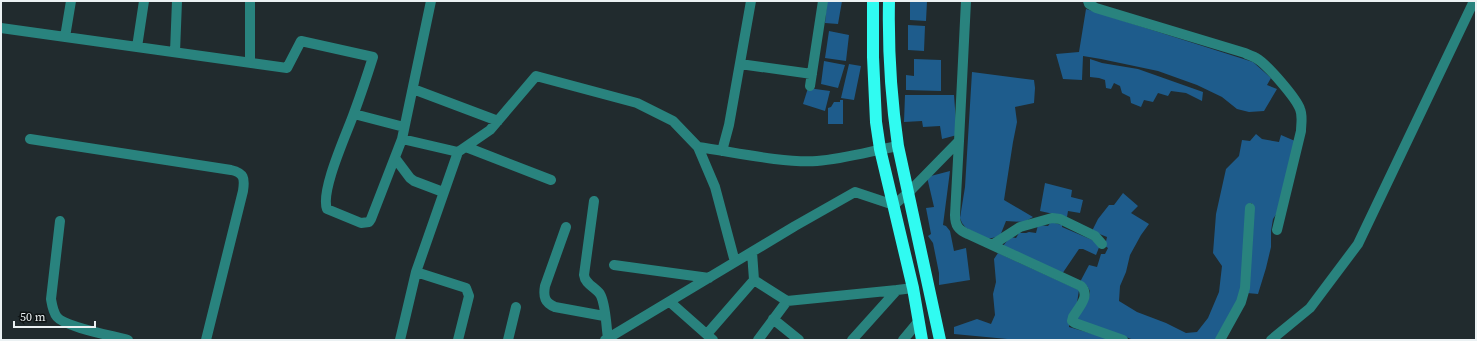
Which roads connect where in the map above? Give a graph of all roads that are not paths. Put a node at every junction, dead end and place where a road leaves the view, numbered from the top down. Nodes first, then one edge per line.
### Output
1 (71, 1) edge
2 (144, 1) edge
3 (176, 1) edge
4 (250, 1) edge
5 (431, 1) edge
6 (751, 1) edge
7 (823, 1) edge
8 (873, 1) edge
9 (889, 1) edge
10 (966, 1) edge
11 (1088, 1) edge
12 (1474, 1) edge
13 (1, 28) edge
14 (65, 37) junction
15 (136, 47) junction
16 (175, 52) junction
17 (250, 63) junction
18 (740, 64) junction
19 (812, 74) junction
20 (810, 86) dead end
21 (413, 89) junction
22 (354, 114) junction
23 (498, 121) junction
24 (404, 127) junction
25 (30, 139) dead end
26 (402, 139) junction
27 (959, 140) junction
28 (898, 146) junction
29 (698, 147) junction
30 (462, 149) junction
31 (880, 149) junction
32 (722, 151) junction
33 (395, 158) junction
34 (551, 180) dead end
35 (443, 192) junction
36 (909, 192) junction
37 (594, 201) dead end
38 (894, 205) junction
39 (1250, 208) dead end
40 (60, 221) dead end
41 (566, 227) dead end
42 (1277, 230) dead end
43 (1102, 244) dead end
44 (992, 245) junction
45 (752, 252) junction
46 (736, 262) junction
47 (614, 265) dead end
48 (416, 272) junction
49 (709, 278) junction
50 (754, 280) junction
51 (913, 288) junction
52 (897, 290) junction
53 (787, 301) junction
54 (670, 302) junction
55 (516, 306) dead end
56 (604, 316) junction
57 (773, 319) junction
58 (918, 322) junction
59 (710, 337) edge
60 (606, 339) edge
61 (128, 340) edge
62 (206, 340) edge
63 (400, 340) edge
64 (458, 340) edge
65 (508, 340) edge
66 (758, 340) edge
67 (799, 340) edge
68 (852, 340) edge
69 (903, 340) edge
70 (922, 340) edge
71 (940, 340) edge
72 (1123, 340) edge
73 (1220, 340) edge
74 (1271, 340) edge

1 - 14 street
2 - 15 street
3 - 16 street
4 - 17 street
5 - 21 street
6 - 18 street
7 - 19 street
8 - 31 highway
9 - 28 highway
10 - 27 street
11 - 42 street
12 - 74 street
13 - 14 street
14 - 15 street
15 - 16 street
16 - 17 street
17 - 22 street
18 - 19 street
18 - 32 street
19 - 20 street
21 - 23 street
21 - 24 street
22 - 24 street
22 - 33 street
23 - 29 street
23 - 30 street
24 - 26 street
25 - 62 street
26 - 30 street
26 - 33 street
27 - 36 street
27 - 44 street
28 - 31 street
28 - 36 highway
29 - 32 street
29 - 46 street
30 - 34 street
30 - 35 street
31 - 32 street
31 - 38 highway
33 - 35 street
35 - 48 street
36 - 38 street
36 - 71 highway
37 - 56 street
38 - 45 street
38 - 51 highway
39 - 73 street
40 - 61 street
41 - 56 street
43 - 44 street
44 - 72 street
45 - 46 street
45 - 50 street
46 - 49 street
47 - 49 street
48 - 63 street
48 - 64 street
49 - 54 street
50 - 53 street
50 - 59 street
51 - 52 street
51 - 58 highway
52 - 53 street
52 - 68 street
53 - 57 street
54 - 59 street
54 - 60 street
55 - 65 street
56 - 60 street
57 - 66 street
57 - 67 street
58 - 69 street
58 - 70 highway

